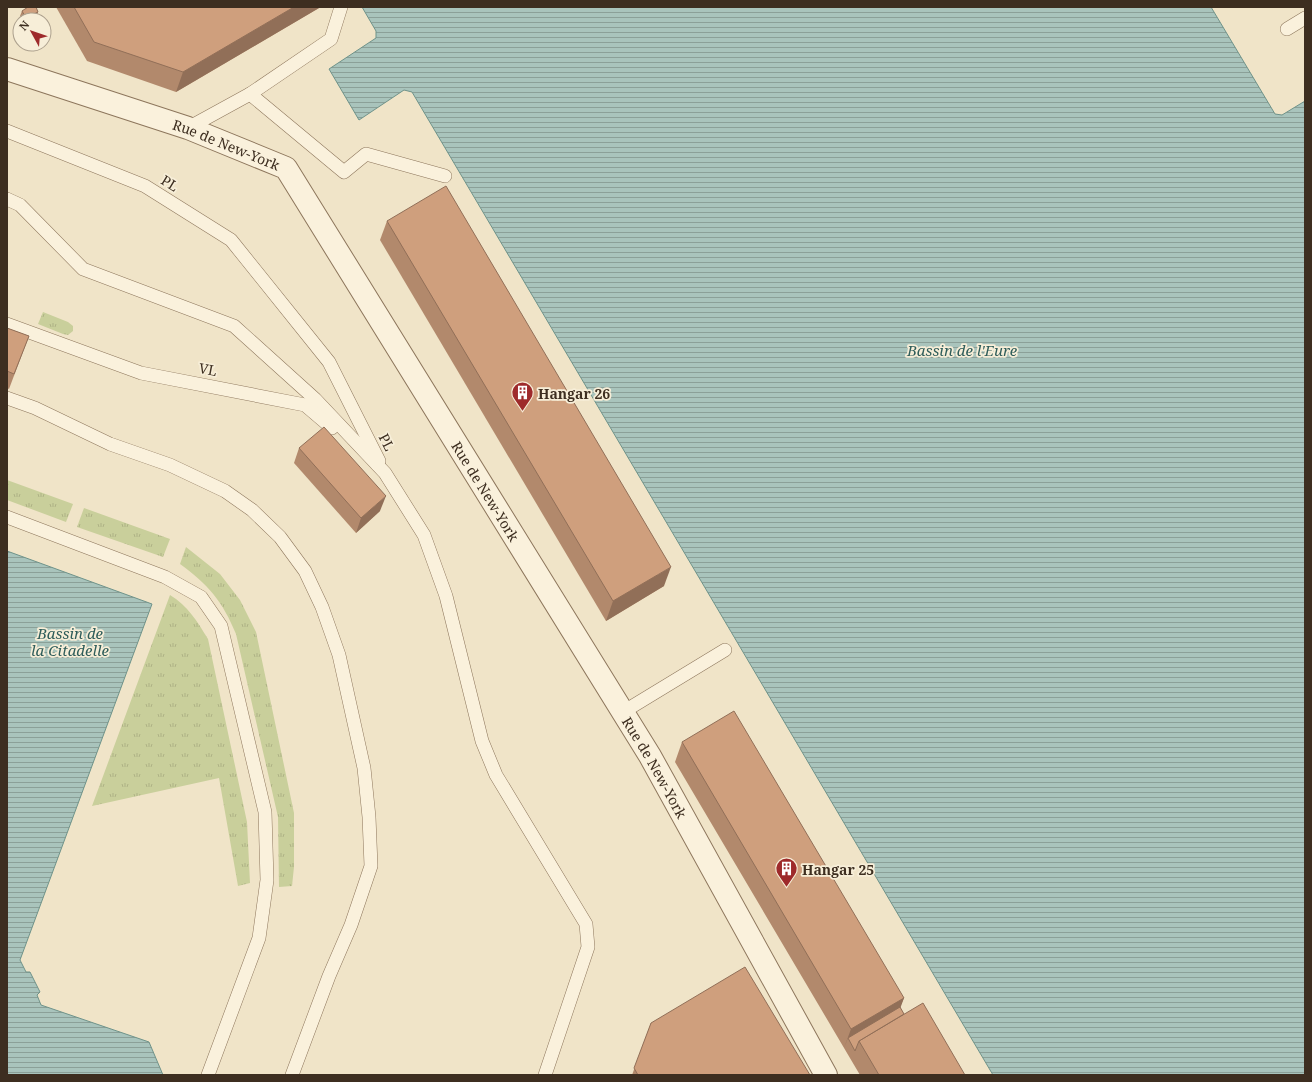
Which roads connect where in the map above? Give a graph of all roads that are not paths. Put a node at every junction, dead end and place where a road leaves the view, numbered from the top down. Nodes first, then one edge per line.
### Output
1 (341, 7) edge
2 (1305, 18) edge
3 (1287, 29) dead end
4 (7, 69) edge
5 (250, 94) junction
6 (188, 128) junction
7 (7, 131) edge
8 (444, 176) dead end
9 (7, 199) edge
10 (7, 324) edge
11 (7, 398) edge
12 (385, 473) junction
13 (7, 517) edge
14 (725, 650) dead end
15 (623, 712) junction
16 (208, 1075) edge
17 (292, 1075) edge
18 (545, 1075) edge
19 (826, 1075) edge

1 - 5 lane
2 - 3 lane
4 - 6 street, Rue de New-York
5 - 6 lane
5 - 8 lane
6 - 15 street, Rue de New-York
7 - 12 lane, PL
9 - 12 lane, PL
10 - 12 lane, VL
11 - 17 lane
12 - 18 lane
13 - 16 lane
14 - 15 lane
15 - 19 street, Rue de New-York

